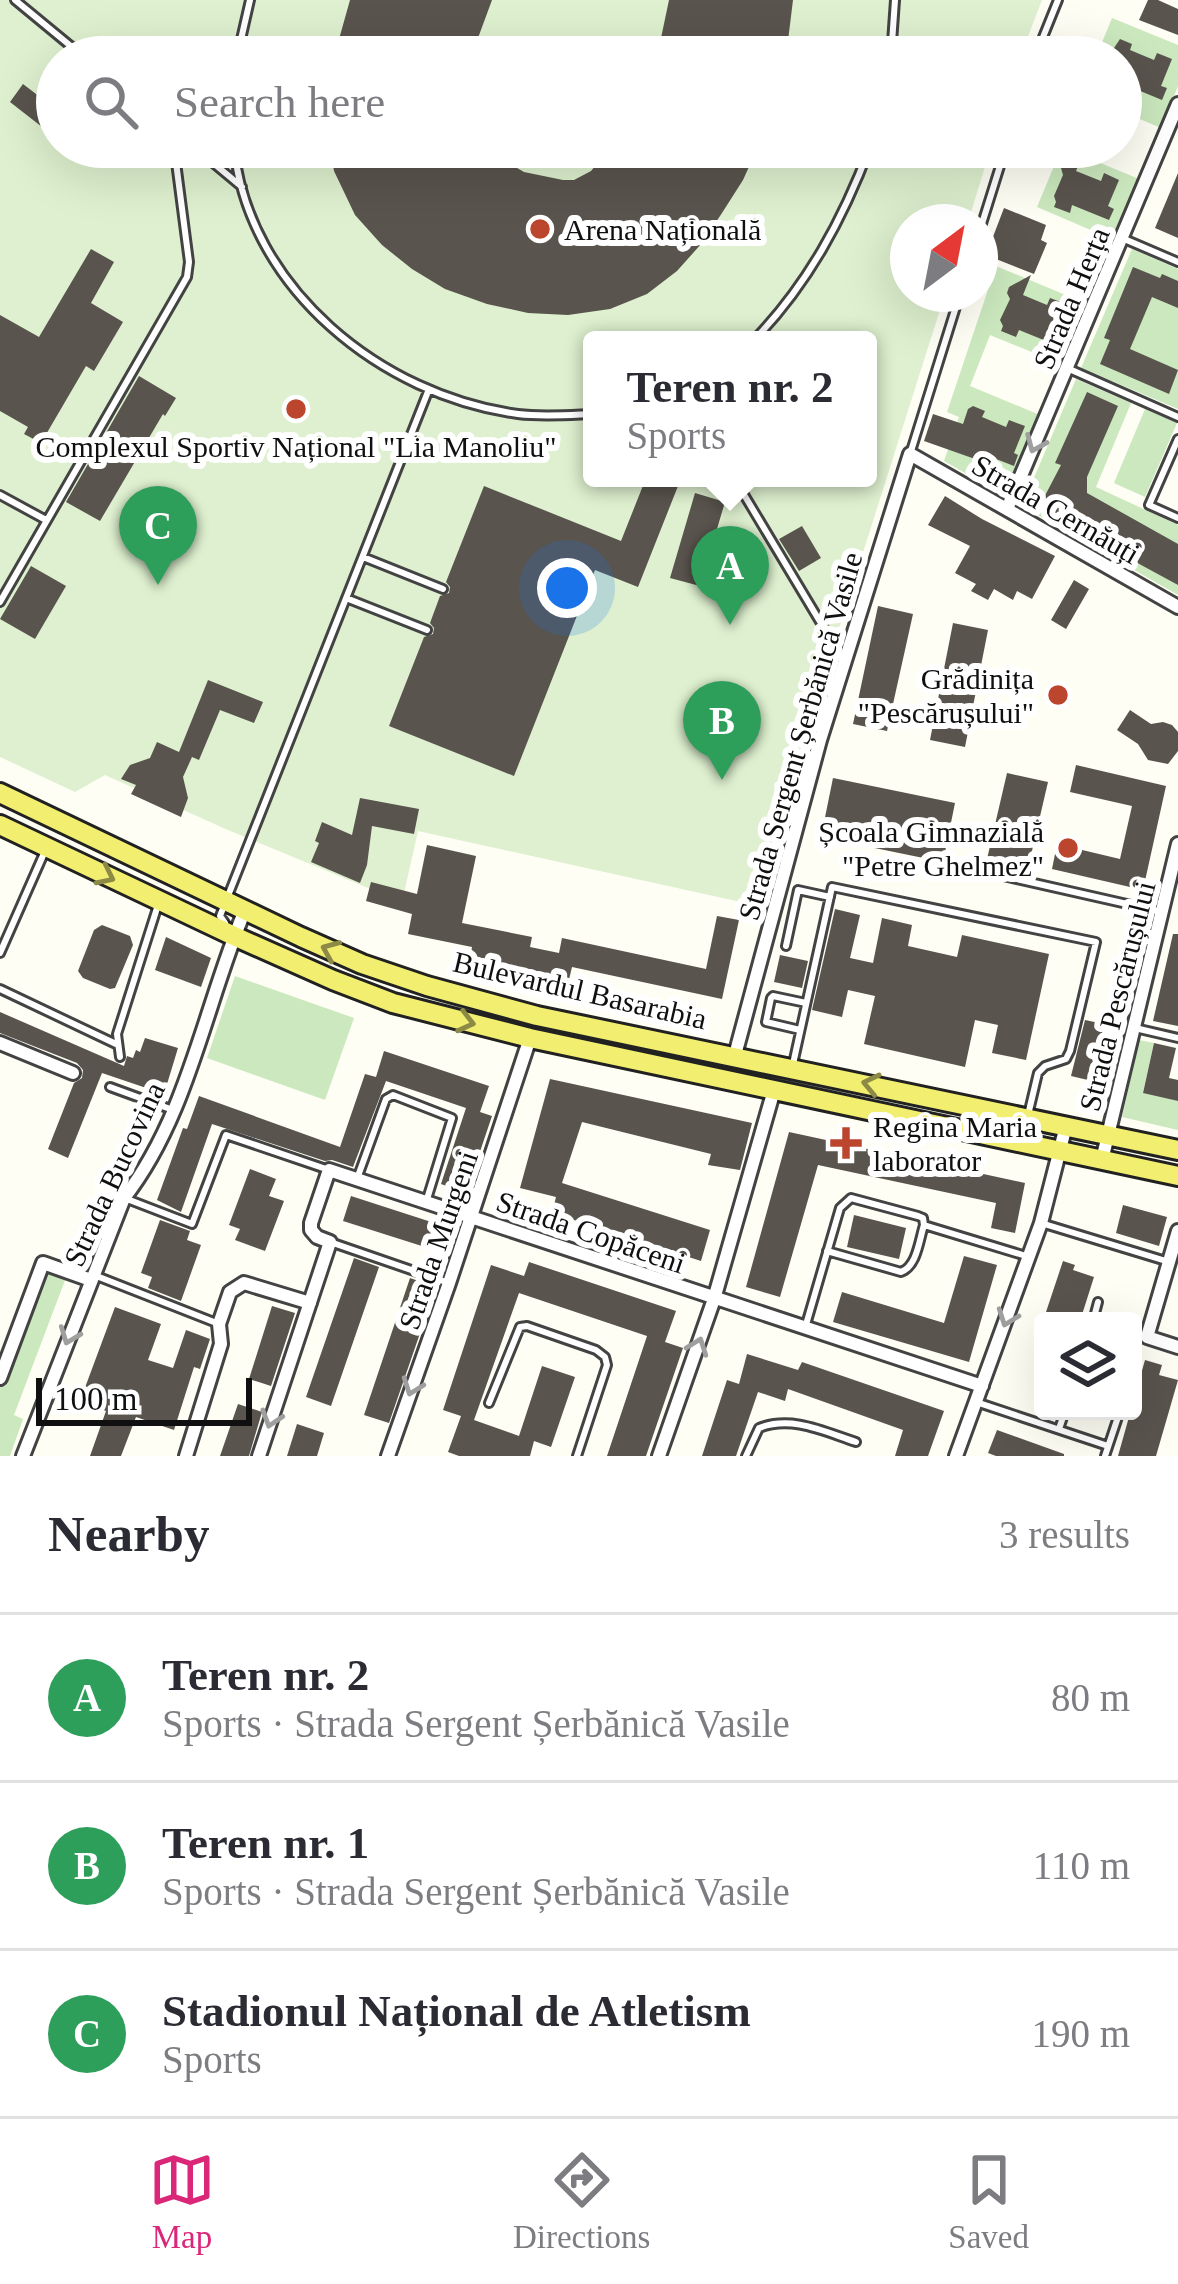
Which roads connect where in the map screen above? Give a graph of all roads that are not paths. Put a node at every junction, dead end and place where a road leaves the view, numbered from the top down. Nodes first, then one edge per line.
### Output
1 (15, 0) edge
2 (250, 0) edge
3 (896, 0) edge
4 (1058, 0) edge
5 (59, 36) edge
6 (242, 36) edge
7 (893, 36) edge
8 (1043, 36) edge
9 (1178, 104) edge
10 (177, 168) edge
11 (219, 168) edge
12 (238, 168) edge
13 (862, 168) edge
14 (999, 168) edge
15 (242, 187) junction
16 (988, 204) edge
17 (1122, 238) junction
18 (1178, 262) edge
19 (954, 312) edge
20 (763, 331) edge
21 (1067, 368) junction
22 (429, 389) junction
23 (583, 414) edge
24 (1178, 417) edge
25 (1178, 439) edge
26 (910, 454) junction
27 (739, 487) edge
28 (0, 495) edge
29 (1007, 509) junction
30 (1178, 518) edge
31 (46, 520) junction
32 (363, 556) junction
33 (443, 589) dead end
34 (346, 598) junction
35 (0, 602) edge
36 (1178, 607) edge
37 (427, 630) dead end
38 (844, 662) junction
39 (0, 793) edge
40 (0, 825) edge
41 (1178, 844) edge
42 (46, 848) junction
43 (977, 870) dead end
44 (830, 897) junction
45 (160, 902) junction
46 (236, 905) junction
47 (1162, 912) junction
48 (1178, 916) edge
49 (234, 936) junction
50 (786, 946) dead end
51 (0, 953) edge
52 (0, 989) edge
53 (806, 1004) junction
54 (1134, 1028) junction
55 (800, 1030) junction
56 (530, 1038) junction
57 (1178, 1038) edge
58 (0, 1042) edge
59 (117, 1044) junction
60 (735, 1055) junction
61 (121, 1057) dead end
62 (792, 1067) junction
63 (74, 1073) dead end
64 (110, 1087) dead end
65 (774, 1090) junction
66 (171, 1113) junction
67 (1028, 1118) junction
68 (1066, 1126) junction
69 (1108, 1135) junction
70 (1178, 1150) edge
71 (1061, 1151) junction
72 (1102, 1160) junction
73 (329, 1170) junction
74 (1178, 1176) edge
75 (356, 1179) junction
76 (124, 1198) junction
77 (426, 1202) junction
78 (471, 1217) junction
79 (1041, 1223) junction
80 (924, 1225) junction
81 (1178, 1231) edge
82 (330, 1242) junction
83 (827, 1251) junction
84 (1030, 1258) junction
85 (1169, 1262) junction
86 (92, 1277) junction
87 (449, 1282) junction
88 (714, 1299) junction
89 (310, 1303) junction
90 (1098, 1303) dead end
91 (1096, 1312) edge
92 (219, 1324) junction
93 (806, 1328) junction
94 (1178, 1347) edge
95 (0, 1378) edge
96 (982, 1386) junction
97 (976, 1402) junction
98 (489, 1403) dead end
99 (1062, 1420) edge
100 (1117, 1420) edge
101 (1059, 1430) junction
102 (856, 1442) dead end
103 (1108, 1446) junction
104 (23, 1456) edge
105 (186, 1456) edge
106 (259, 1456) edge
107 (388, 1456) edge
108 (577, 1456) edge
109 (658, 1456) edge
110 (746, 1456) edge
111 (956, 1456) edge
112 (1105, 1456) edge

1 - 5 lane
2 - 6 lane
3 - 7 lane
4 - 8 lane
9 - 17 street, Strada Herța
10 - 31 lane
11 - 15 lane
12 - 15 lane
13 - 20 lane
14 - 16 lane
15 - 22 lane
17 - 18 lane
17 - 21 street, Strada Herța
19 - 26 lane, Strada Sergent Șerbănică Vasile
21 - 24 lane
21 -> 29 street, Strada Herța
22 - 23 lane
22 - 32 lane
25 - 30 lane
26 - 29 street, Strada Cernăuți
26 - 38 street, Strada Sergent Șerbănică Vasile
27 - 38 lane
28 - 31 lane
29 - 36 street, Strada Cernăuți
31 - 35 lane
32 - 33 lane
32 - 34 lane
34 - 37 lane
34 - 46 lane
38 - 60 street, Strada Sergent Șerbănică Vasile
39 - 46 main road, Bulevardul Basarabia
40 - 42 main road, Bulevardul Basarabia
41 - 47 street, Strada Pescărușului
42 -> 45 main road, Bulevardul Basarabia
42 - 51 lane
43 - 47 lane
44 - 50 lane
44 - 53 lane
44 - 67 lane
45 - 49 main road, Bulevardul Basarabia
45 - 59 lane
46 - 49 street, Strada Bucovina
60 -> 46 main road, Bulevardul Basarabia
47 - 48 street
47 - 54 street, Strada Pescărușului
49 -> 56 main road, Bulevardul Basarabia
49 - 66 street, Strada Bucovina
52 - 59 lane
53 - 55 lane
53 - 55 lane
54 - 57 lane
54 - 69 street, Strada Pescărușului
55 - 62 lane
56 - 65 main road, Bulevardul Basarabia
56 - 78 street, Strada Murgeni
58 - 63 street
59 - 61 lane
60 - 62 main road, Bulevardul Basarabia
67 -> 62 main road, Bulevardul Basarabia
64 - 66 lane
65 - 71 main road, Bulevardul Basarabia
65 - 88 street
66 - 76 street, Strada Bucovina
67 - 68 main road, Bulevardul Basarabia
68 - 69 main road, Bulevardul Basarabia
68 - 71 street
69 - 70 main road, Bulevardul Basarabia
69 - 72 street, Strada Pescărușului
71 - 72 main road, Bulevardul Basarabia
71 - 79 street
72 - 74 main road, Bulevardul Basarabia
73 - 75 street, Strada Copăceni
73 - 76 lane
73 - 82 street
75 - 77 street, Strada Copăceni
75 - 77 lane
76 - 86 street, Strada Bucovina
77 - 78 street, Strada Copăceni
78 - 87 street, Strada Murgeni
78 - 88 street, Strada Copăceni
79 - 84 street
79 - 85 lane
80 - 83 lane
80 - 83 lane
80 - 84 lane
81 - 85 street
82 - 87 lane
82 - 89 street
83 - 93 lane
84 -> 96 street
85 - 94 street
86 - 92 lane
86 - 95 street
86 -> 104 street, Strada Bucovina
87 -> 107 street, Strada Murgeni
88 - 93 street, Strada Copăceni
109 -> 88 street
89 - 92 street
89 -> 106 street
90 - 91 lane
92 - 105 street
93 - 96 street, Strada Copăceni
96 - 97 street
97 - 101 lane
97 - 111 street
98 - 108 lane
99 - 101 lane
100 - 103 lane
101 - 103 lane
102 - 110 lane
103 - 112 lane

